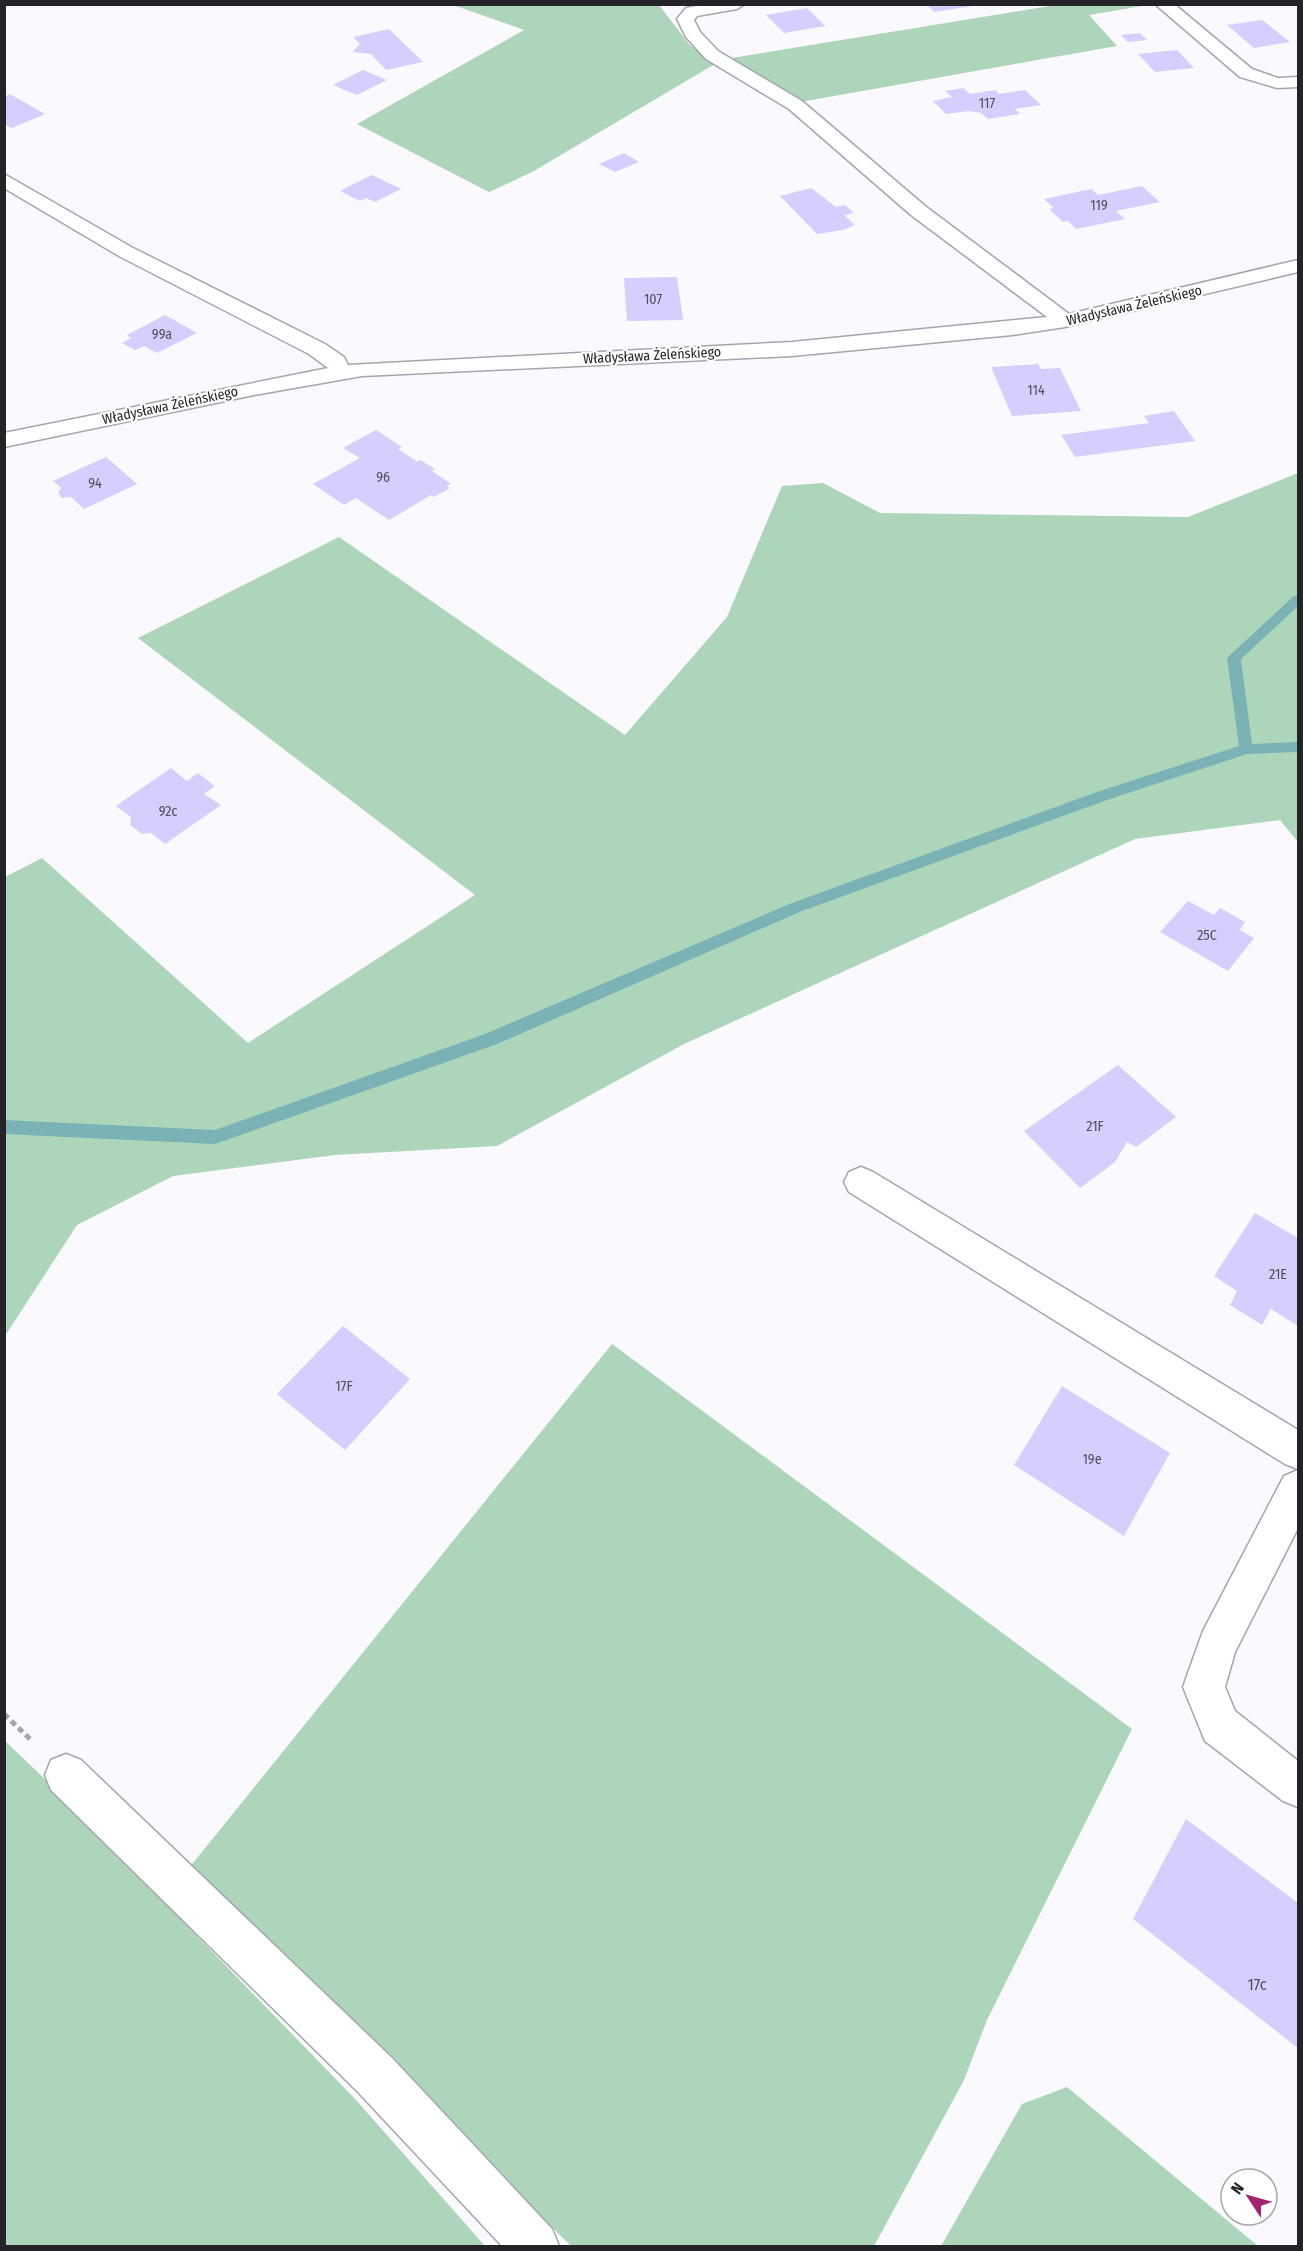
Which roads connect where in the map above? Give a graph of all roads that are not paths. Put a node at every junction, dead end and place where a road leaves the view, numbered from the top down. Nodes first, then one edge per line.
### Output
1 (737, 4) edge
2 (1164, 4) edge
3 (1299, 82) edge
4 (4, 180) edge
5 (1299, 266) edge
6 (1065, 321) junction
7 (340, 373) junction
8 (4, 440) edge
9 (861, 1182) dead end
10 (1299, 1450) edge
11 (1299, 1489) edge
12 (66, 1775) dead end
13 (1299, 1786) edge
14 (535, 2247) edge

1 - 6 street
2 - 3 street
4 - 7 street
5 - 6 street, Władysława Żeleńskiego
6 - 7 street, Władysława Żeleńskiego
7 - 8 street, Władysława Żeleńskiego
9 - 10 street
11 - 13 street
12 - 14 street

